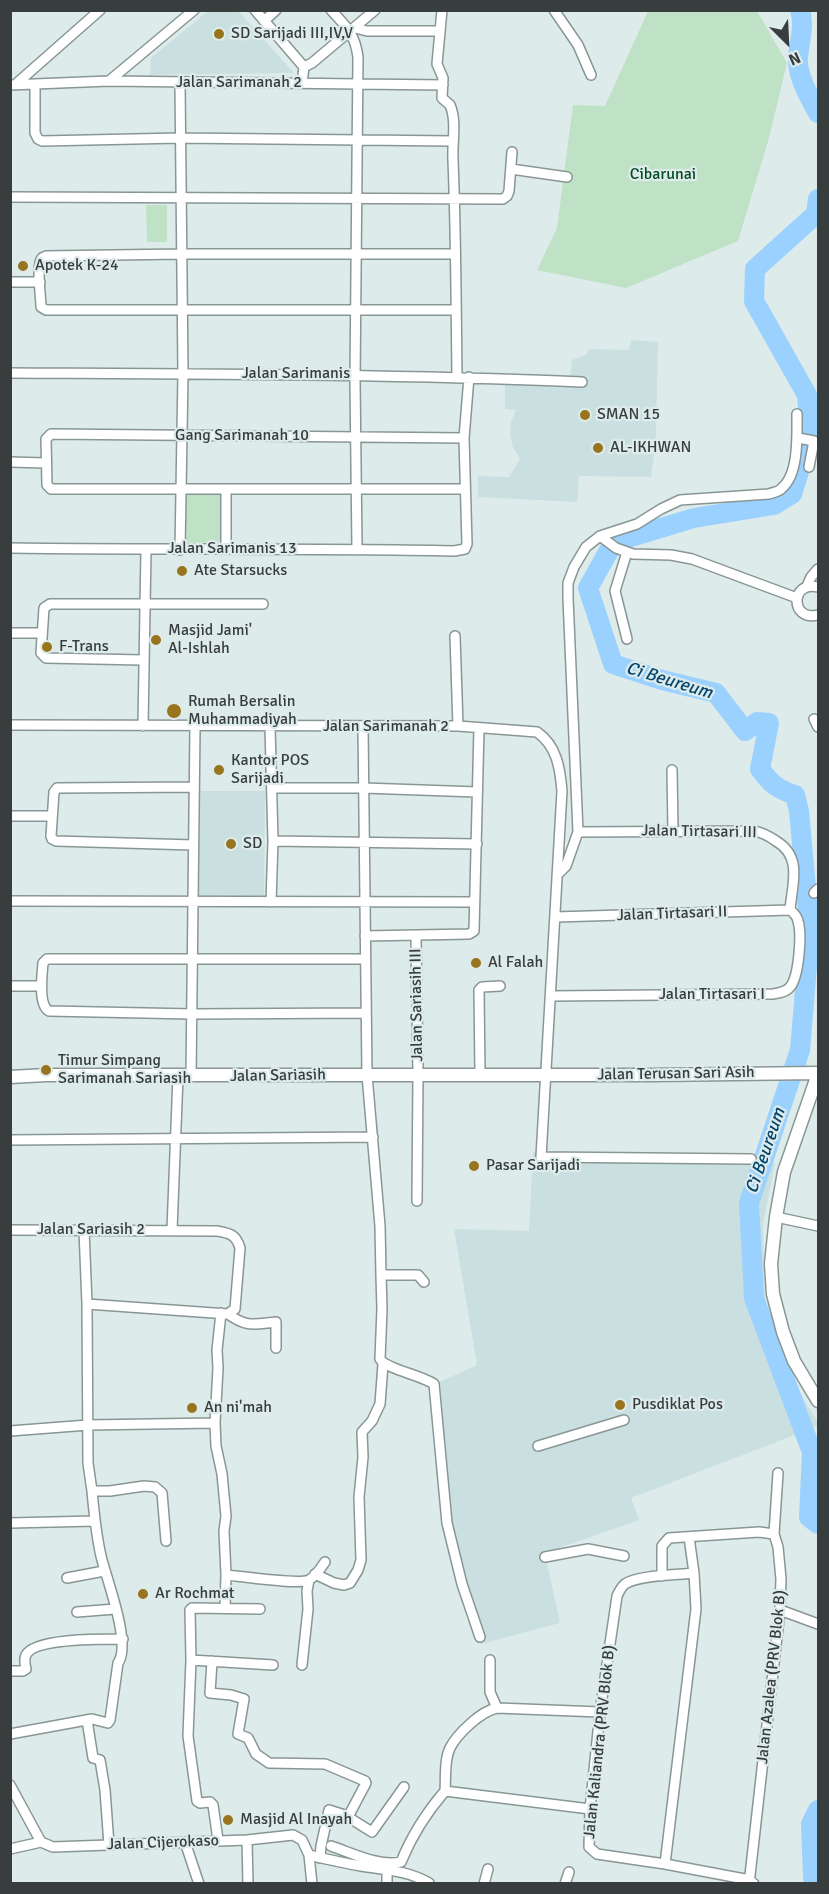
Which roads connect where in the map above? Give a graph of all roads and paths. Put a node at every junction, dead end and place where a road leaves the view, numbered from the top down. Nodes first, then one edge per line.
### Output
1 (100, 10) edge
2 (194, 10) edge
3 (255, 10) edge
4 (276, 10) edge
5 (331, 10) edge
6 (375, 10) edge
7 (442, 10) edge
8 (554, 10) edge
9 (264, 21) junction
10 (353, 30) junction
11 (440, 31) junction
12 (304, 67) junction
13 (591, 75) dead end
14 (109, 81) junction
15 (180, 83) junction
16 (302, 83) junction
17 (13, 84) edge
18 (35, 84) junction
19 (358, 84) junction
20 (443, 85) junction
21 (180, 138) junction
22 (357, 139) junction
23 (452, 141) junction
24 (512, 152) dead end
25 (511, 169) junction
26 (567, 177) dead end
27 (10, 197) edge
28 (181, 197) junction
29 (357, 197) junction
30 (455, 198) junction
31 (182, 254) junction
32 (356, 254) junction
33 (455, 254) junction
34 (10, 282) edge
35 (40, 282) junction
36 (356, 309) junction
37 (182, 310) junction
38 (456, 310) junction
39 (10, 373) edge
40 (183, 374) junction
41 (356, 374) junction
42 (457, 376) junction
43 (469, 377) junction
44 (582, 381) dead end
45 (796, 414) dead end
46 (182, 436) junction
47 (356, 437) junction
48 (464, 438) junction
49 (803, 439) junction
50 (10, 462) edge
51 (46, 463) junction
52 (809, 467) dead end
53 (180, 489) junction
54 (465, 489) junction
55 (226, 490) junction
56 (357, 490) junction
57 (600, 536) junction
58 (10, 548) edge
59 (146, 549) junction
60 (226, 549) junction
61 (357, 549) junction
62 (180, 550) junction
63 (627, 552) junction
64 (819, 569) edge
65 (807, 586) junction
66 (819, 587) edge
67 (797, 598) junction
68 (145, 603) junction
69 (263, 604) dead end
70 (819, 615) edge
71 (10, 633) edge
72 (42, 633) junction
73 (455, 636) dead end
74 (627, 639) dead end
75 (143, 660) junction
76 (10, 725) edge
77 (143, 726) junction
78 (195, 726) junction
79 (458, 726) junction
80 (270, 727) junction
81 (363, 727) junction
82 (479, 728) junction
83 (672, 770) dead end
84 (194, 787) junction
85 (272, 788) junction
86 (364, 788) junction
87 (477, 792) junction
88 (10, 816) edge
89 (52, 816) junction
90 (673, 831) junction
91 (578, 832) junction
92 (273, 841) junction
93 (365, 842) junction
94 (477, 844) junction
95 (193, 845) junction
96 (557, 875) junction
97 (10, 900) edge
98 (192, 902) junction
99 (272, 902) junction
100 (365, 902) junction
101 (474, 902) junction
102 (790, 910) junction
103 (555, 917) junction
104 (366, 936) junction
105 (416, 936) junction
106 (192, 958) junction
107 (365, 959) junction
108 (10, 986) edge
109 (41, 986) junction
110 (500, 986) dead end
111 (551, 996) junction
112 (366, 1013) junction
113 (192, 1014) junction
114 (418, 1074) junction
115 (480, 1074) junction
116 (814, 1074) edge
117 (367, 1075) junction
118 (546, 1075) junction
119 (177, 1076) junction
120 (191, 1076) junction
121 (10, 1077) edge
122 (373, 1137) junction
123 (10, 1140) edge
124 (175, 1140) junction
125 (751, 1159) dead end
126 (417, 1201) dead end
127 (776, 1217) junction
128 (819, 1226) edge
129 (10, 1230) edge
130 (84, 1230) junction
131 (172, 1230) junction
132 (381, 1275) junction
133 (424, 1282) dead end
134 (87, 1304) junction
135 (225, 1314) junction
136 (276, 1348) dead end
137 (383, 1364) junction
138 (819, 1401) edge
139 (624, 1420) dead end
140 (215, 1423) junction
141 (88, 1425) junction
142 (10, 1431) edge
143 (538, 1446) dead end
144 (778, 1473) dead end
145 (92, 1491) junction
146 (95, 1521) junction
147 (10, 1523) edge
148 (774, 1534) junction
149 (689, 1537) junction
150 (166, 1541) dead end
151 (624, 1556) dead end
152 (545, 1557) dead end
153 (325, 1562) dead end
154 (104, 1571) junction
155 (694, 1573) junction
156 (226, 1575) junction
157 (662, 1576) junction
158 (312, 1577) junction
159 (67, 1578) dead end
160 (225, 1608) junction
161 (115, 1609) junction
162 (260, 1609) dead end
163 (780, 1610) junction
164 (77, 1612) dead end
165 (819, 1624) edge
166 (480, 1637) dead end
167 (123, 1638) junction
168 (191, 1660) junction
169 (490, 1660) dead end
170 (212, 1662) junction
171 (273, 1665) dead end
172 (302, 1665) dead end
173 (10, 1671) edge
174 (496, 1708) junction
175 (600, 1712) junction
176 (87, 1720) junction
177 (10, 1734) edge
178 (10, 1785) edge
179 (404, 1787) dead end
180 (445, 1791) junction
181 (590, 1809) junction
182 (348, 1816) junction
183 (218, 1840) junction
184 (247, 1840) junction
185 (41, 1842) junction
186 (185, 1842) junction
187 (109, 1845) junction
188 (331, 1846) dead end
189 (10, 1849) edge
190 (309, 1855) junction
191 (320, 1858) junction
192 (665, 1864) junction
193 (488, 1869) dead end
194 (387, 1870) junction
195 (569, 1872) dead end
196 (429, 1883) edge
197 (751, 1883) edge
198 (199, 1884) edge
199 (249, 1884) edge
200 (312, 1884) edge
201 (387, 1884) edge
202 (484, 1884) edge
203 (565, 1884) edge

1 - 17 street
2 - 14 street
3 - 9 street
4 - 9 street
5 - 10 street
6 - 10 street
7 - 11 street
8 - 13 street
9 - 12 street
10 - 11 street
10 - 12 street
10 - 19 street
11 - 20 street
12 - 16 street
14 - 15 street, Jalan Sarimanah 2
14 - 18 street, Jalan Sarimanah 2
15 - 16 street, Jalan Sarimanah 2
15 - 21 street
16 - 19 street, Jalan Sarimanah 2
17 - 18 street, Jalan Sarimanah 2
18 - 21 street
19 - 20 street, Jalan Sarimanah 2
19 - 22 street
20 - 23 street
21 - 22 street
21 - 28 street
22 - 23 street
22 - 29 street
23 - 30 street
24 - 25 street
25 - 26 street
25 - 30 street
27 - 28 street
28 - 29 street
28 - 31 street
29 - 30 street
29 - 32 street
30 - 33 street
31 - 32 street
31 - 35 street
31 - 37 street
32 - 33 street
32 - 36 street
33 - 38 street
34 - 35 street
35 - 37 street
36 - 37 street
36 - 38 street
36 - 41 street
37 - 40 street
38 - 42 street
39 - 40 street, Jalan Sarimanis
40 - 41 street, Jalan Sarimanis
40 - 46 street
41 - 42 street, Jalan Sarimanis
41 - 47 street
42 - 43 street, Jalan Sarimanis
43 - 44 street, Jalan Sarimanis
43 - 48 street
45 - 49 street
46 - 47 street, Gang Sarimanah 10
46 - 51 street, Gang Sarimanah 10
46 - 53 street
47 - 48 street, Gang Sarimanah 10
47 - 56 street
48 - 54 street
49 - 52 street
49 - 57 street
50 - 51 street
51 - 53 street
53 - 55 street
53 - 62 street
54 - 56 street
54 - 61 street, Jalan Sarimanis 13
55 - 56 street
55 - 60 street
56 - 61 street
57 - 63 street
57 - 91 street
58 - 59 street, Jalan Sarimanis 13
59 - 62 street, Jalan Sarimanis 13
59 - 68 street
60 - 61 street, Jalan Sarimanis 13
60 - 62 street, Jalan Sarimanis 13
63 - 67 street
63 - 74 street
64 - 65 street
65 - 66 street
65 - 67 street
67 - 70 street
68 - 69 street
68 - 72 street
68 - 75 street
71 - 72 street
72 - 75 street
73 - 79 street
75 - 77 street
76 - 77 street, Jalan Sarimanah 2
77 - 78 street, Jalan Sarimanah 2
78 - 80 street, Jalan Sarimanah 2
78 - 84 street
79 - 81 street, Jalan Sarimanah 2
79 - 82 street, Jalan Sarimanah 2
80 - 81 street, Jalan Sarimanah 2
80 - 85 street
81 - 86 street
82 - 87 street
82 - 96 street, Jalan Sarimanah 2
83 - 90 street
84 - 89 street
84 - 95 street
85 - 86 street
85 - 92 street
86 - 87 street
86 - 93 street
87 - 94 street
88 - 89 street
89 - 95 street
90 - 91 street, Jalan Tirtasari III
90 - 102 street, Jalan Tirtasari III
91 - 96 street
92 - 93 street
92 - 99 street
93 - 94 street
93 - 100 street
94 - 101 street
95 - 98 street
96 - 103 street, Jalan Sarimanah 2
97 - 98 street
98 - 99 street
98 - 106 street
99 - 100 street
100 - 101 street
100 - 104 street
101 - 105 street
102 - 103 street, Jalan Tirtasari II
102 - 111 street, Jalan Tirtasari I
103 - 111 street, Jalan Sarimanah 2
104 - 105 street
104 - 107 street
105 - 114 street, Jalan Sariasih III
106 - 107 street
106 - 109 street
106 - 113 street
107 - 112 street
108 - 109 street
109 - 113 street
110 - 115 street
111 - 118 street, Jalan Sarimanah 2
112 - 113 street
112 - 117 street
113 - 120 street
114 - 115 street, Jalan Sariasih
114 - 117 street, Jalan Sariasih
114 - 126 street, Jalan Sariasih III
115 - 118 street, Jalan Sariasih
116 - 118 street, Jalan Terusan Sari Asih
116 - 127 street
117 - 120 street, Jalan Sariasih
117 - 122 street
118 - 125 street, Jalan Sarimanah 2
119 - 120 street, Jalan Sariasih
119 - 121 street, Jalan Sariasih
119 - 124 street
122 - 124 street
122 - 132 street
123 - 124 street
124 - 131 street
127 - 128 street
127 - 138 street
129 - 130 street, Jalan Sariasih 2
130 - 131 street, Jalan Sariasih 2
130 - 134 street
131 - 135 street, Jalan Sariasih 2
132 - 133 street
132 - 137 street
134 - 135 street
134 - 141 street
135 - 136 street
135 - 140 street
137 - 158 street
137 - 166 street
139 - 143 street
140 - 141 street
140 - 156 street
141 - 142 street
141 - 145 street
144 - 148 street, Jalan Azalea (PRV Blok B)
145 - 146 street
145 - 150 street
146 - 147 street
146 - 154 street
148 - 149 street
148 - 163 street, Jalan Azalea (PRV Blok B)
149 - 155 street
149 - 157 street
151 - 152 street
153 - 158 street
154 - 159 street
154 - 161 street
155 - 157 street, Jalan Kaliandra (PRV Blok B)
155 - 192 street
156 - 158 street
156 - 160 street
157 - 175 street, Jalan Kaliandra (PRV Blok B)
158 - 172 street
160 - 162 street
160 - 168 street
161 - 164 street
161 - 167 street
163 - 165 street
163 - 197 street, Jalan Azalea (PRV Blok B)
167 - 173 street
167 - 176 street
168 - 170 street
168 - 183 street
169 - 174 street
170 - 171 street
170 - 182 street
174 - 175 street
174 - 180 street
175 - 181 street, Jalan Kaliandra (PRV Blok B)
176 - 177 street
176 - 187 street
178 - 185 street
179 - 182 street
180 - 181 street
180 - 188 street
181 - 192 street, Jalan Kaliandra (PRV Blok B)
182 - 191 street
183 - 184 street, Jalan Cijerokaso
183 - 186 street, Jalan Cijerokaso
184 - 190 street, Jalan Cijerokaso
184 - 199 street
185 - 187 street, Jalan Cijerokaso
185 - 189 street, Jalan Cijerokaso
186 - 187 street, Jalan Cijerokaso
186 - 198 street
190 - 191 street
190 - 200 street
191 - 194 street
192 - 197 street, Jalan Kaliandra (PRV Blok B)
193 - 202 street
194 - 196 street
194 - 201 street
195 - 203 street

